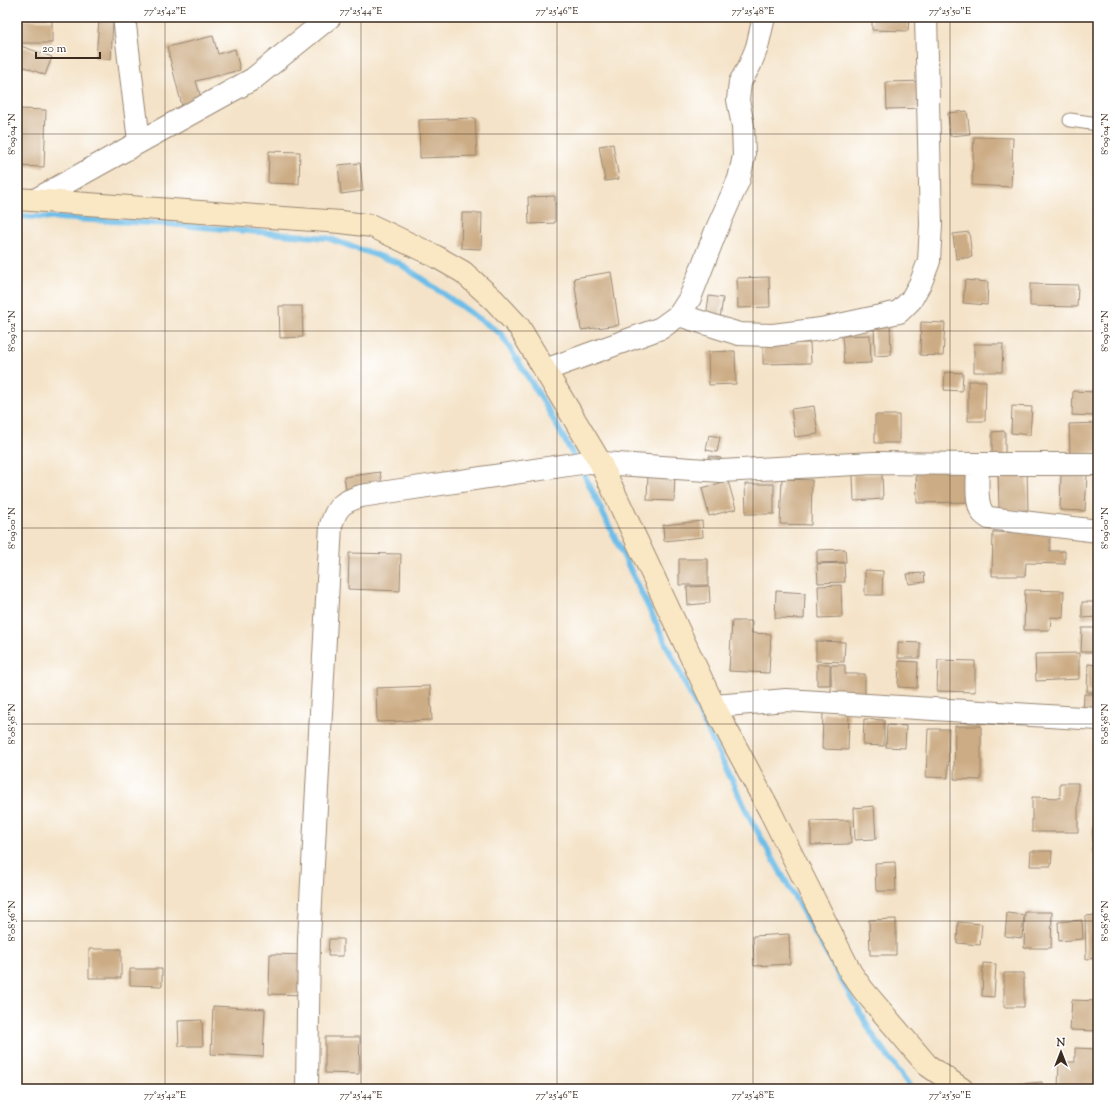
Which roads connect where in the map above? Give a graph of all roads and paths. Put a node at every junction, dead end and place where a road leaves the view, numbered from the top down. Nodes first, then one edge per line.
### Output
1 (124, 17) edge
2 (330, 17) edge
3 (764, 17) edge
4 (926, 17) edge
5 (1070, 120) dead end
6 (1098, 124) edge
7 (137, 143) junction
8 (26, 199) edge
9 (679, 315) junction
10 (545, 370) junction
11 (586, 463) junction
12 (978, 464) junction
13 (1098, 464) edge
14 (1098, 531) edge
15 (714, 706) junction
16 (1098, 719) edge
17 (307, 1089) edge
18 (962, 1089) edge

1 - 7 street
2 - 7 street
3 - 9 street
4 - 9 street
5 - 6 lane
7 - 8 street
8 - 10 street
9 - 10 street
10 - 11 street
11 - 12 street
11 - 15 street
11 - 17 street
12 - 13 street
12 - 14 street
15 - 16 street
15 - 18 street

